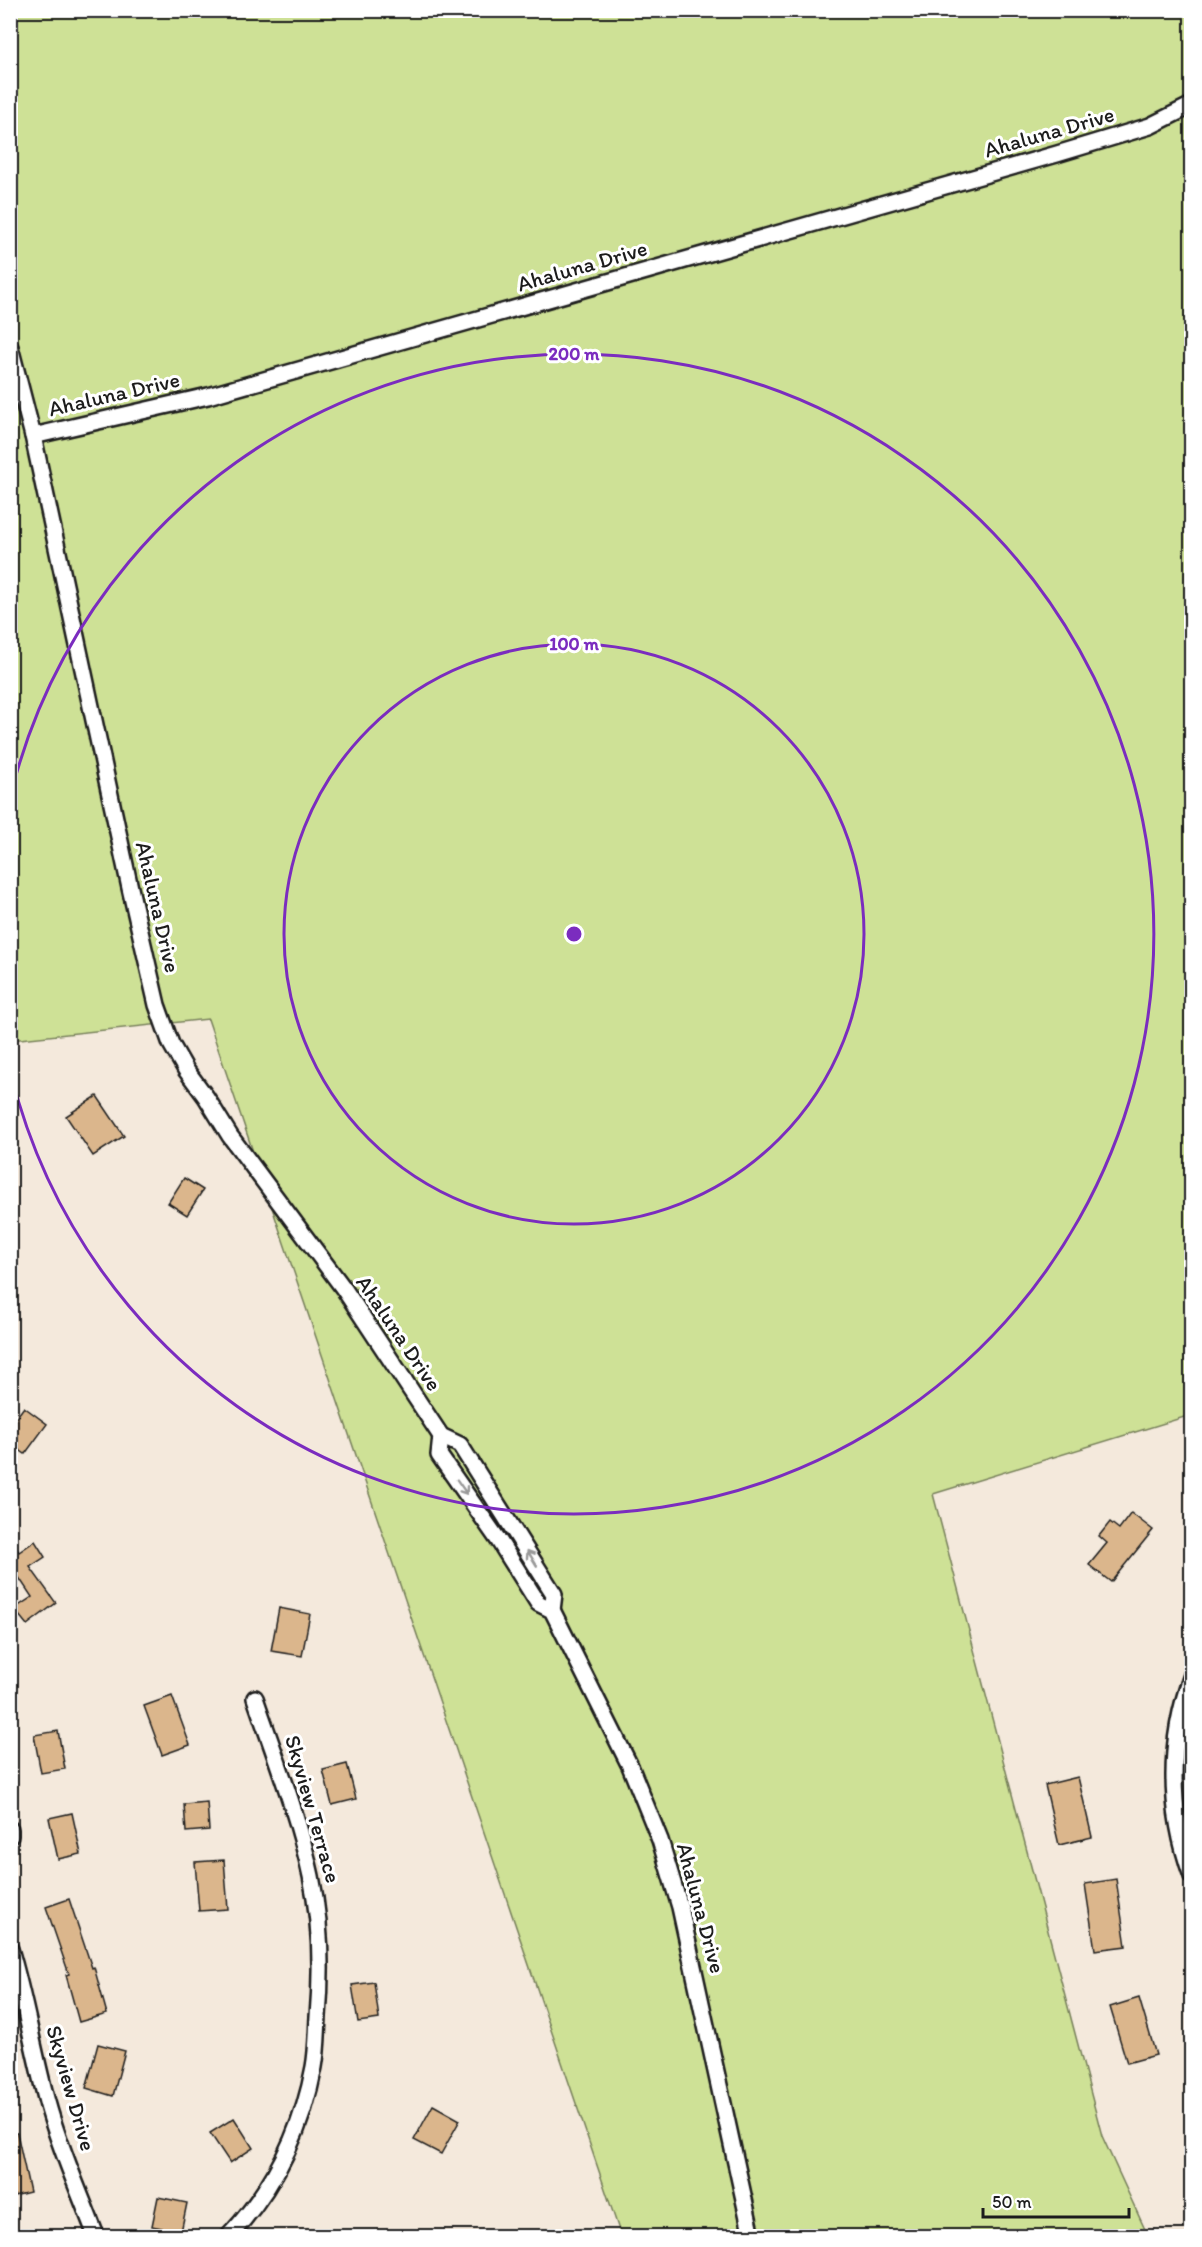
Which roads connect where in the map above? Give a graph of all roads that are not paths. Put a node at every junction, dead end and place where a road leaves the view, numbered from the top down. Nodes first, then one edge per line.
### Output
1 (1191, 105) edge
2 (10, 347) edge
3 (33, 436) junction
4 (441, 1436) junction
5 (552, 1610) junction
6 (1191, 1675) edge
7 (255, 1698) dead end
8 (10, 1829) edge
9 (10, 1836) edge
10 (1191, 1876) edge
11 (10, 1949) edge
12 (96, 2236) edge
13 (229, 2236) edge
14 (752, 2236) edge

1 - 3 street, Ahaluna Drive
2 - 3 street
3 - 4 street, Ahaluna Drive
4 -> 5 street, Ahaluna Drive
5 -> 4 street, Ahaluna Drive
5 - 14 street, Ahaluna Drive
6 - 10 street
7 - 13 street, Skyview Terrace
8 - 9 street
11 - 12 street, Skyview Drive

